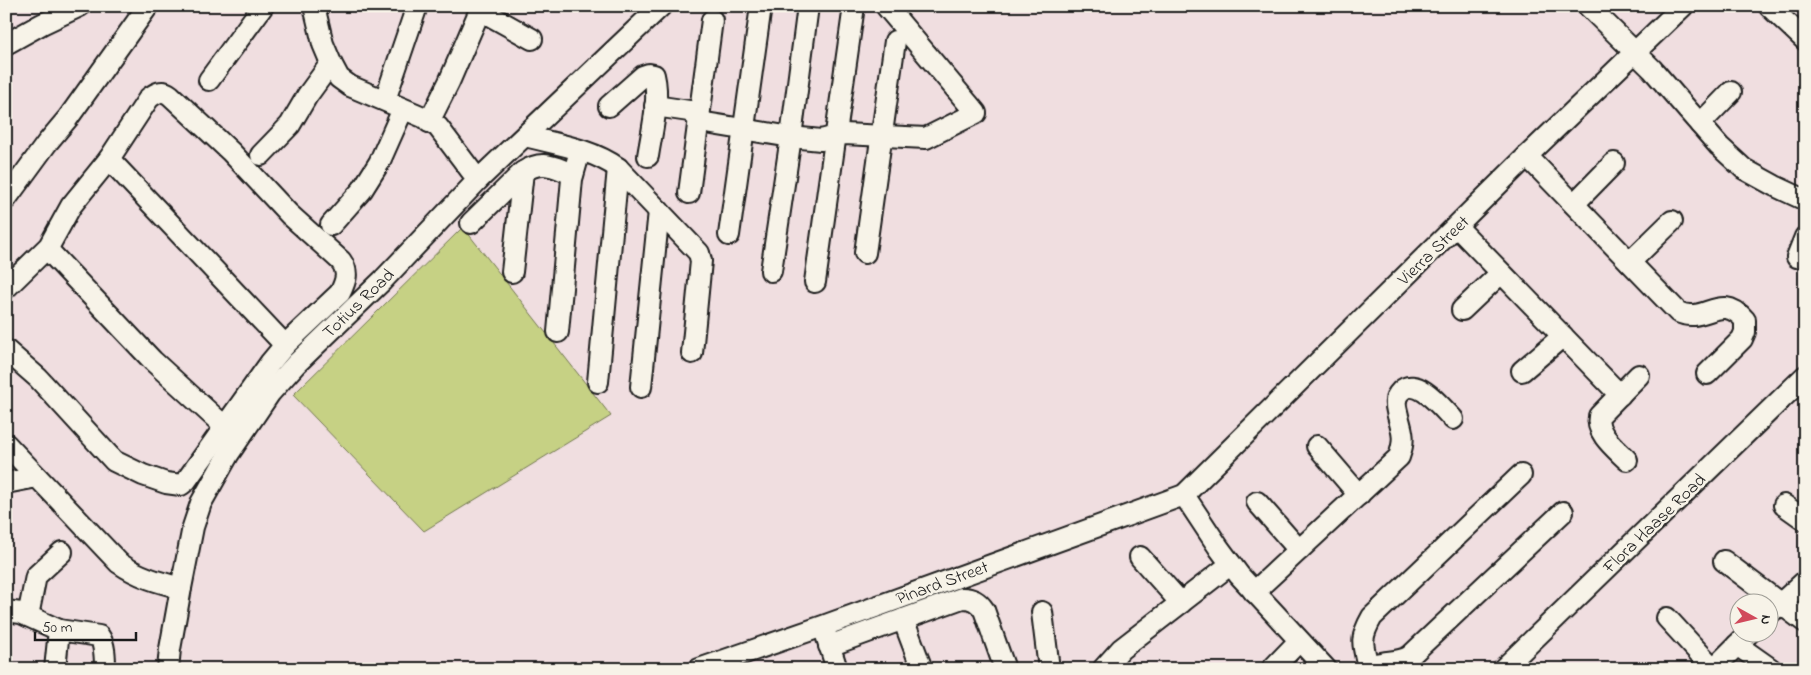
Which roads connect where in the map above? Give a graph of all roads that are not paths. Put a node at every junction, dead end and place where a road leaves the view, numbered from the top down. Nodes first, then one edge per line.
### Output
1 (80, 6) edge
2 (148, 6) edge
3 (262, 6) edge
4 (314, 6) edge
5 (417, 6) edge
6 (661, 6) edge
7 (761, 6) edge
8 (808, 6) edge
9 (854, 6) edge
10 (886, 6) edge
11 (1683, 6) edge
12 (1770, 6) edge
13 (1590, 7) edge
14 (712, 20) dead end
15 (1804, 37) edge
16 (532, 39) dead end
17 (894, 42) dead end
18 (6, 44) edge
19 (1634, 53) junction
20 (331, 64) junction
21 (209, 80) dead end
22 (1731, 92) dead end
23 (385, 100) junction
24 (609, 106) dead end
25 (655, 106) junction
26 (403, 109) junction
27 (699, 119) junction
28 (429, 122) junction
29 (1700, 124) junction
30 (742, 129) junction
31 (525, 136) junction
32 (836, 136) junction
33 (880, 136) junction
34 (791, 137) junction
35 (580, 151) junction
36 (261, 155) dead end
37 (648, 156) dead end
38 (1527, 156) junction
39 (109, 159) junction
40 (1614, 163) dead end
41 (618, 168) junction
42 (524, 172) junction
43 (573, 174) junction
44 (478, 180) junction
45 (689, 193) dead end
46 (6, 199) edge
47 (1805, 200) edge
48 (1574, 204) junction
49 (659, 211) junction
50 (1672, 221) dead end
51 (470, 223) dead end
52 (331, 225) dead end
53 (1457, 228) junction
54 (729, 236) dead end
55 (1805, 237) edge
56 (46, 249) junction
57 (865, 253) dead end
58 (1797, 257) dead end
59 (1630, 262) junction
60 (772, 271) dead end
61 (512, 272) dead end
62 (1501, 273) junction
63 (815, 282) dead end
64 (6, 288) edge
65 (1462, 310) dead end
66 (558, 332) dead end
67 (1563, 336) junction
68 (286, 345) junction
69 (6, 350) edge
70 (692, 353) dead end
71 (1522, 371) dead end
72 (1707, 374) dead end
73 (1639, 375) dead end
74 (1805, 376) edge
75 (598, 382) dead end
76 (641, 387) dead end
77 (1620, 395) junction
78 (1453, 419) dead end
79 (224, 426) junction
80 (6, 444) edge
81 (1317, 446) dead end
82 (1627, 460) dead end
83 (1521, 475) dead end
84 (36, 476) junction
85 (6, 483) edge
86 (1184, 495) junction
87 (1359, 495) junction
88 (1257, 502) dead end
89 (1784, 505) dead end
90 (1564, 512) dead end
91 (1805, 520) edge
92 (1299, 550) junction
93 (62, 552) dead end
94 (1140, 557) dead end
95 (1724, 561) dead end
96 (1230, 564) junction
97 (1805, 580) edge
98 (181, 588) junction
99 (1254, 592) junction
100 (1757, 592) edge
101 (1180, 603) junction
102 (1778, 606) edge
103 (1778, 610) edge
104 (6, 611) edge
105 (1042, 612) dead end
106 (28, 616) junction
107 (1667, 618) dead end
108 (903, 619) junction
109 (1805, 622) edge
110 (823, 626) junction
111 (59, 630) junction
112 (1299, 641) junction
113 (1740, 642) edge
114 (1746, 642) edge
115 (830, 646) junction
116 (1366, 668) edge
117 (1713, 668) edge
118 (55, 669) edge
119 (105, 669) edge
120 (168, 669) edge
121 (699, 669) edge
122 (837, 669) edge
123 (922, 669) edge
124 (1005, 669) edge
125 (1049, 669) edge
126 (1103, 669) edge
127 (1272, 669) edge
128 (1326, 669) edge
129 (1503, 669) edge
130 (1771, 669) edge

1 - 18 street
2 - 46 street
3 - 21 street
4 - 20 street
5 - 23 street
6 - 31 street, Totius Road
7 - 30 street
8 - 34 street
9 - 32 street
10 - 33 street
11 - 19 street, Vierra Street
12 - 15 street
13 - 19 street
14 - 27 street
16 - 28 street
17 - 33 street
19 - 29 street
19 - 38 street, Vierra Street
20 - 23 street
20 - 36 street
22 - 29 street
23 - 26 street
24 - 25 street
25 - 27 street
25 - 37 street
26 - 28 street
26 - 52 street
27 - 30 street
27 - 45 street
28 - 44 street
29 - 47 street
30 - 34 street
30 - 54 street
31 - 35 street
31 - 44 street, Totius Road
32 - 33 street
32 - 34 street
32 - 63 street
33 - 57 street
34 - 60 street
35 - 41 street
35 - 43 street
38 - 48 street
38 - 53 street, Vierra Street
39 - 56 street
39 - 68 street
39 - 68 street
40 - 48 street
41 - 49 street
41 - 75 street
42 - 43 street
42 - 51 street
42 - 61 street
43 - 66 street
44 - 98 street, Totius Road
48 - 59 street
49 - 70 street
49 - 76 street
50 - 59 street
53 - 62 street
53 - 86 street, Vierra Street
55 - 58 street
56 - 64 street
56 - 79 street
59 - 72 street
62 - 65 street
62 - 67 street
67 - 71 street
67 - 77 street
68 - 79 street
69 - 79 street
73 - 77 street
74 - 129 street, Flora Haase Road
77 - 82 street
78 - 87 street
80 - 84 street
81 - 87 street
83 - 116 street
84 - 85 street
84 - 98 street
86 - 96 street
86 - 110 street, Pinard Street
87 - 92 street
88 - 92 street
89 - 91 street
90 - 116 street
92 - 99 street
93 - 106 street
94 - 101 street
95 - 100 street
96 - 99 street
96 - 101 street
97 - 102 street
98 - 120 street, Totius Road
99 - 112 street
101 - 126 street
103 - 109 street
104 - 106 street
105 - 125 street
106 - 111 street
107 - 117 street
108 - 115 street
108 - 123 street
108 - 124 street
110 - 115 street
110 - 121 street, Pinard Street
111 - 118 street
111 - 119 street
112 - 127 street
112 - 128 street
113 - 117 street
114 - 130 street
115 - 122 street

